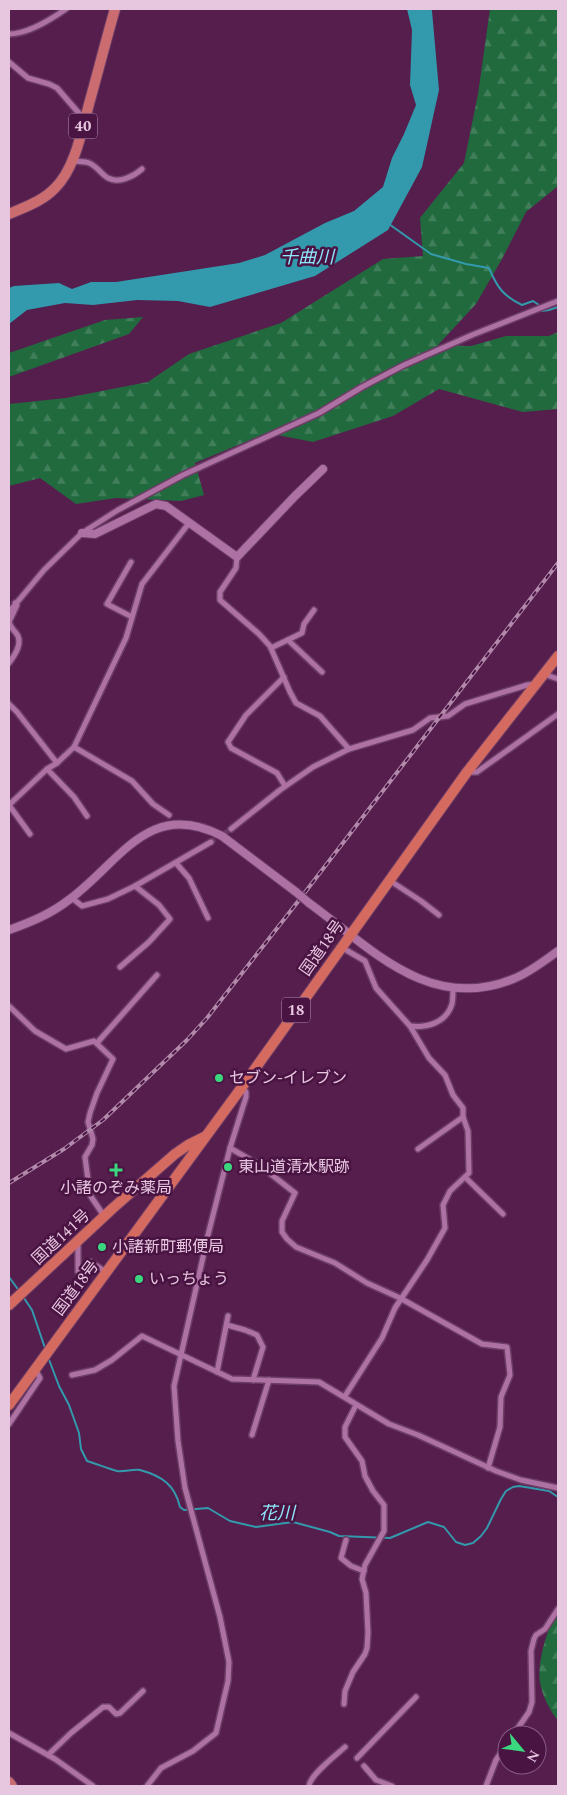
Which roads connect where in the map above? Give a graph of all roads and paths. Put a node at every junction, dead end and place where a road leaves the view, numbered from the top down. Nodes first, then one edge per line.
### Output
1 (66, 9) edge
2 (115, 9) edge
3 (9, 34) edge
4 (9, 62) edge
5 (85, 119) junction
6 (72, 161) junction
7 (142, 170) dead end
8 (9, 214) edge
9 (558, 301) edge
10 (323, 469) dead end
11 (189, 523) junction
12 (82, 533) junction
13 (237, 557) junction
14 (131, 562) dead end
15 (15, 603) junction
16 (314, 610) dead end
17 (9, 612) edge
18 (132, 617) junction
19 (288, 640) junction
20 (271, 648) junction
21 (558, 656) edge
22 (9, 663) edge
23 (322, 672) dead end
24 (544, 674) junction
25 (284, 677) junction
26 (558, 679) edge
27 (537, 684) junction
28 (9, 704) edge
29 (558, 714) edge
30 (74, 747) junction
31 (348, 749) junction
32 (57, 763) junction
33 (47, 768) junction
34 (467, 772) junction
35 (285, 786) junction
36 (9, 805) edge
37 (87, 816) dead end
38 (169, 816) dead end
39 (231, 829) tunnel mouth
40 (30, 834) dead end
41 (211, 842) tunnel mouth
42 (176, 863) junction
43 (389, 880) junction
44 (135, 886) junction
45 (72, 898) junction
46 (439, 915) dead end
47 (208, 918) dead end
48 (9, 930) edge
49 (350, 934) junction
50 (341, 947) junction
51 (558, 951) edge
52 (120, 966) dead end
53 (157, 975) dead end
54 (453, 988) junction
55 (9, 1006) edge
56 (410, 1026) junction
57 (97, 1043) junction
58 (242, 1087) junction
59 (462, 1117) junction
60 (205, 1137) junction
61 (230, 1148) junction
62 (418, 1149) dead end
63 (170, 1159) junction
64 (180, 1171) junction
65 (466, 1177) junction
66 (503, 1214) dead end
67 (104, 1217) junction
68 (78, 1241) junction
69 (106, 1272) junction
70 (400, 1298) junction
71 (9, 1306) edge
72 (228, 1316) dead end
73 (227, 1325) junction
74 (180, 1354) junction
75 (35, 1368) junction
76 (217, 1372) junction
77 (72, 1374) dead end
78 (253, 1380) junction
79 (269, 1380) junction
80 (345, 1396) junction
81 (9, 1405) edge
82 (356, 1405) junction
83 (9, 1424) edge
84 (252, 1435) dead end
85 (488, 1468) junction
86 (558, 1488) edge
87 (346, 1540) dead end
88 (364, 1571) junction
89 (558, 1609) edge
90 (143, 1691) dead end
91 (416, 1697) dead end
92 (344, 1704) dead end
93 (520, 1725) edge
94 (9, 1732) edge
95 (344, 1747) dead end
96 (48, 1755) junction
97 (358, 1758) dead end
98 (497, 1759) edge
99 (364, 1766) dead end
100 (9, 1782) edge
101 (12, 1786) edge
102 (92, 1786) edge
103 (147, 1786) edge
104 (309, 1786) edge
105 (392, 1786) edge
106 (486, 1786) edge

1 - 3 street
2 - 5 main road, 40
4 - 5 street
5 - 6 main road, 40
6 - 7 street
6 - 8 main road, 40
9 - 12 street
10 - 13 street
11 - 12 street
11 - 13 street
11 - 18 street
12 - 15 street
13 - 20 street
14 - 18 street
15 - 17 street
15 - 22 street
16 - 19 street
18 - 30 street
19 - 20 street
19 - 23 street
20 - 25 street
21 - 24 highway, 国道18号 / 18
24 - 26 street
24 - 27 highway, 国道18号 / 18
25 - 31 street
25 - 35 street
27 - 31 street
27 - 34 highway, 国道18号 / 18
28 - 32 street
29 - 34 street
30 - 32 street
30 - 38 street
31 - 35 street
32 - 33 street
33 - 36 street
33 - 37 street
34 - 43 highway, 国道18号 / 18
35 - 39 street
36 - 40 street
41 - 42 street
42 - 44 street
42 - 47 street
43 - 46 street
43 - 49 highway, 国道18号 / 18
44 - 45 street
44 - 52 street
45 - 48 street
45 - 49 street, bridge
49 - 50 highway, 国道18号 / 18
49 - 54 street
50 - 56 street
50 - 58 highway, 国道18号 / 18
51 - 54 street
53 - 57 street
54 - 56 street
55 - 57 street
56 - 59 street
57 - 67 street
58 - 60 highway, 国道18号 / 18
58 - 61 street
59 - 62 street
59 - 65 street
60 - 63 highway, 国道141号
60 - 64 highway, 国道18号 / 18
61 - 70 street
61 - 74 street
63 - 64 highway
63 - 67 highway, 国道141号
64 - 69 highway, 国道18号 / 18
65 - 66 street
65 - 70 street
67 - 68 highway, 国道141号
68 - 69 street
68 - 71 highway, 国道141号
69 - 75 highway, 国道18号 / 18
70 - 80 street
70 - 85 street
72 - 73 street
73 - 76 street
73 - 78 street
74 - 76 street
74 - 77 street
74 - 103 street
75 - 81 highway, 国道18号 / 18
75 - 83 street
76 - 78 street
78 - 79 street
79 - 80 street
79 - 84 street
80 - 82 street
82 - 85 street
82 - 88 street
85 - 86 street
87 - 88 street
88 - 92 street
89 - 93 street
90 - 96 street
91 - 97 street
94 - 96 street
95 - 104 street
96 - 102 street
98 - 106 street
99 - 105 street
100 - 101 main road

